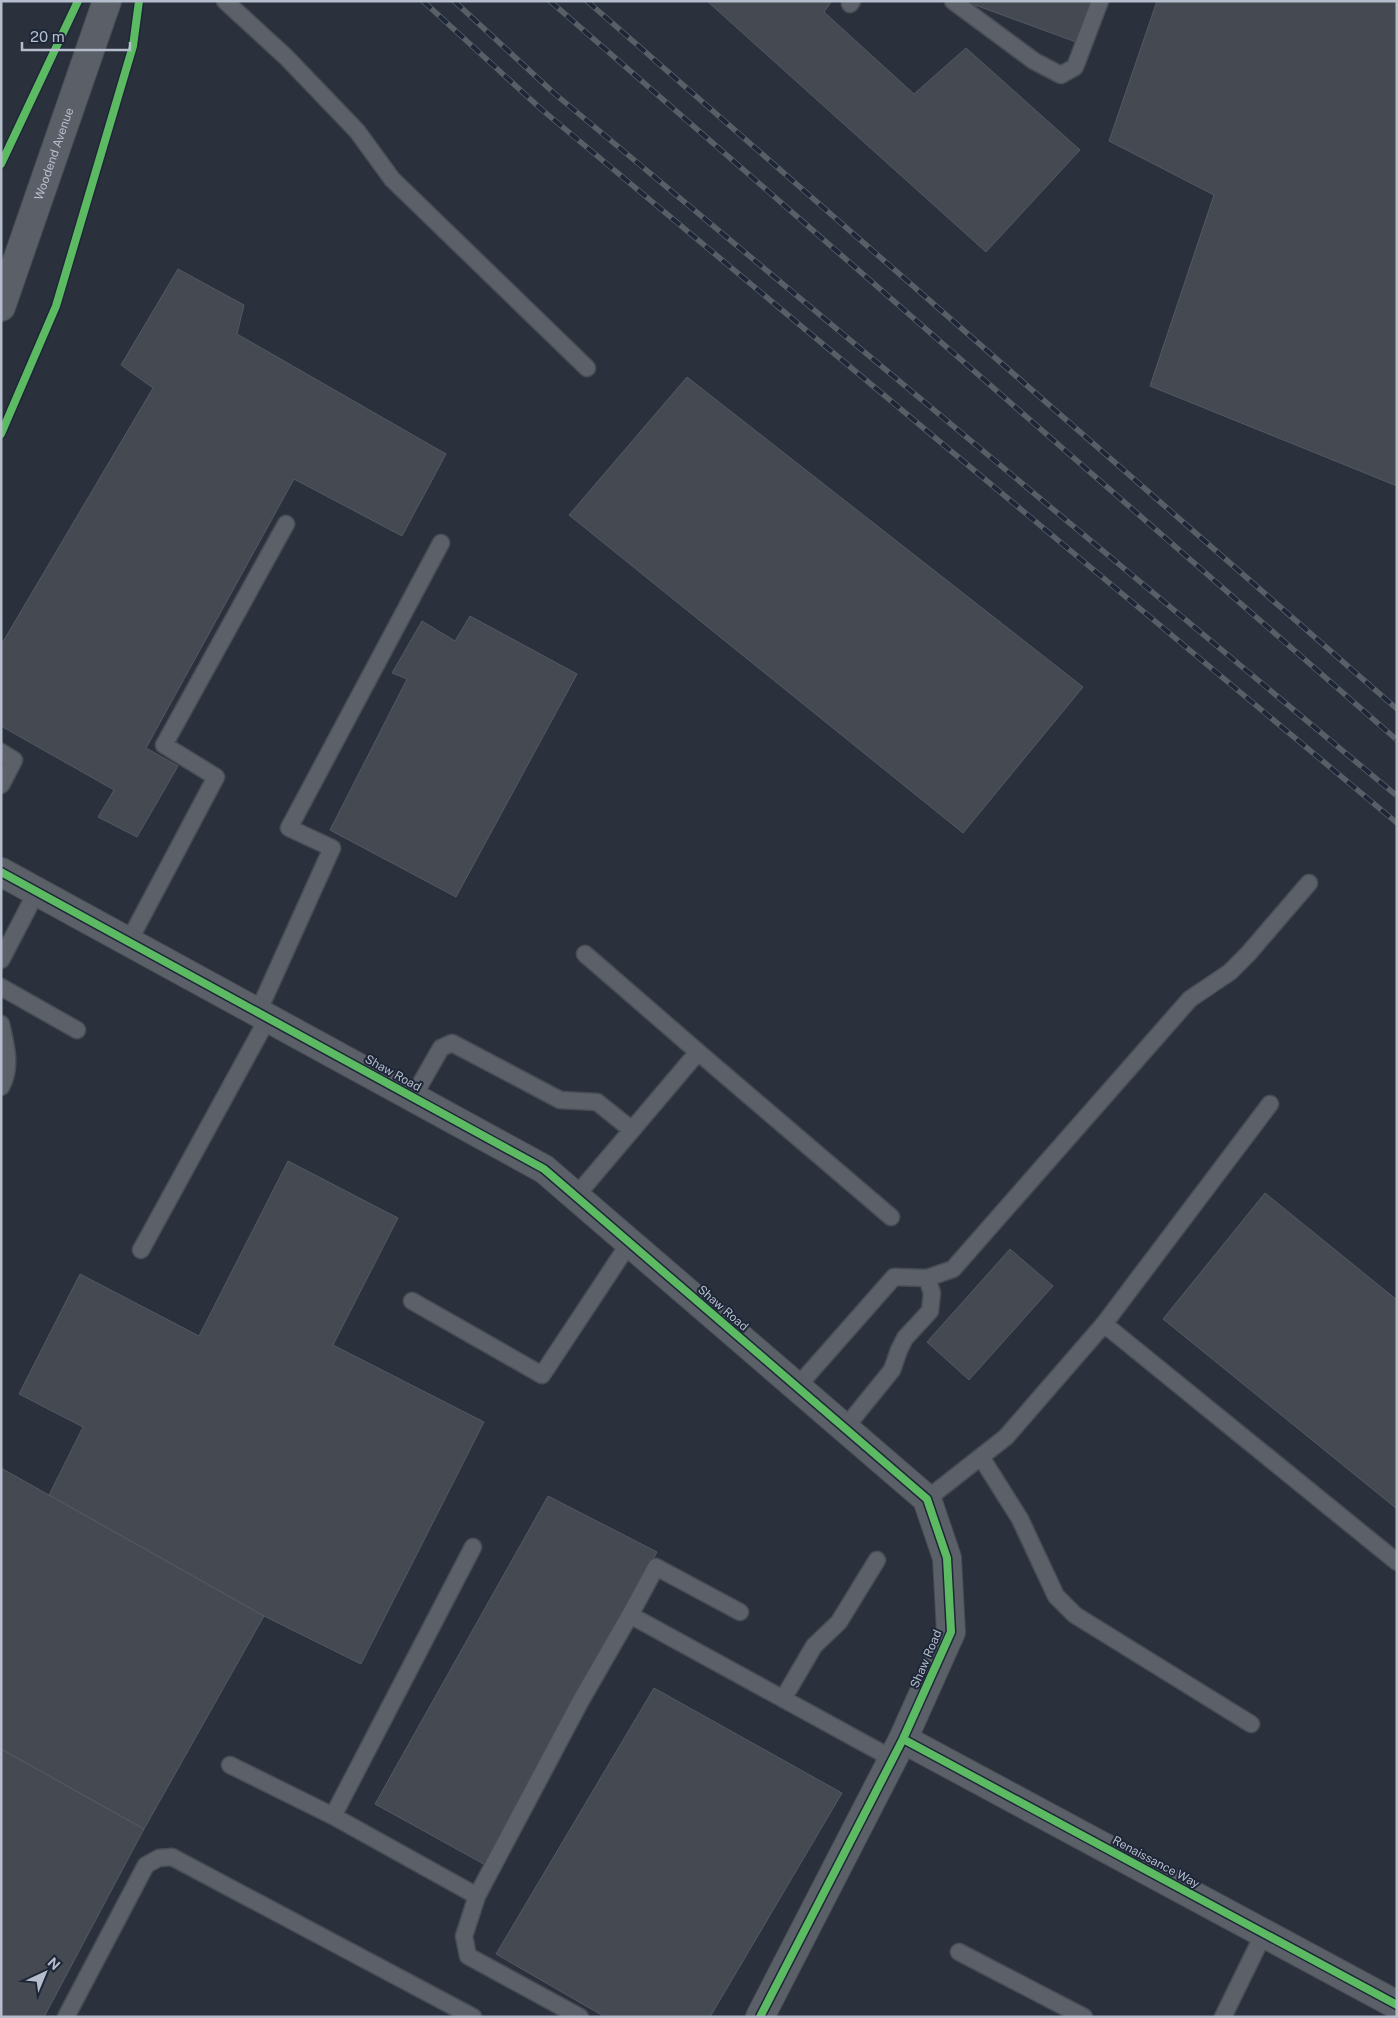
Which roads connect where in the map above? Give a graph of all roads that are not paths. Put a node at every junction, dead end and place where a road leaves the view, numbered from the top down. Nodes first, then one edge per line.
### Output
1 (107, 1) edge
2 (226, 1) edge
3 (953, 1) edge
4 (1100, 1) edge
5 (1, 307) edge
6 (588, 368) dead end
7 (286, 524) dead end
8 (441, 544) dead end
9 (1, 752) edge
10 (1, 785) edge
11 (1, 872) edge
12 (1309, 883) dead end
13 (37, 891) junction
14 (129, 941) junction
15 (586, 954) dead end
16 (1, 960) edge
17 (1, 987) edge
18 (263, 1015) junction
19 (1, 1024) edge
20 (77, 1030) dead end
21 (698, 1052) junction
22 (1, 1087) edge
23 (414, 1097) junction
24 (1270, 1104) dead end
25 (632, 1130) junction
26 (576, 1196) junction
27 (891, 1216) dead end
28 (630, 1242) junction
29 (141, 1250) dead end
30 (927, 1278) junction
31 (412, 1301) dead end
32 (1104, 1324) junction
33 (797, 1387) junction
34 (844, 1428) junction
35 (981, 1457) junction
36 (927, 1498) junction
37 (474, 1547) dead end
38 (877, 1560) dead end
39 (1397, 1562) edge
40 (740, 1612) dead end
41 (630, 1615) junction
42 (783, 1699) junction
43 (1251, 1724) dead end
44 (898, 1749) junction
45 (230, 1765) dead end
46 (333, 1816) junction
47 (477, 1896) junction
48 (1264, 1933) junction
49 (959, 1952) dead end
50 (1397, 2005) edge
51 (66, 2017) edge
52 (473, 2017) edge
53 (580, 2017) edge
54 (760, 2017) edge
55 (1084, 2017) edge
56 (1223, 2017) edge

1 - 5 street, Woodend Avenue
2 - 6 lane
3 - 4 lane
7 - 14 lane
8 - 18 lane
9 - 10 lane
11 - 13 street, Shaw Road
12 - 30 lane
13 - 14 street, Shaw Road
13 - 16 lane
14 - 18 street, Shaw Road
15 - 21 lane
17 - 20 lane
18 - 23 street, Shaw Road
18 - 29 lane
19 - 22 lane
21 - 25 lane
21 - 27 lane
23 - 25 lane
23 - 26 street, Shaw Road
24 - 32 lane
25 - 26 lane
26 - 28 street, Shaw Road
28 - 31 lane
28 - 33 street, Shaw Road
30 - 33 lane
30 - 34 lane
32 - 35 lane
32 - 39 lane
33 - 34 street, Shaw Road
34 - 36 street, Shaw Road
35 - 36 lane
35 - 43 lane
36 - 44 street, Shaw Road
37 - 46 lane
38 - 42 lane
40 - 41 lane
41 - 42 lane
41 - 47 lane
42 - 44 lane
44 - 48 street, Renaissance Way
44 - 54 street, Shaw Road
45 - 46 lane
46 - 47 lane
47 - 53 lane
48 - 50 street, Renaissance Way
48 - 56 lane
49 - 55 lane
51 - 52 lane

